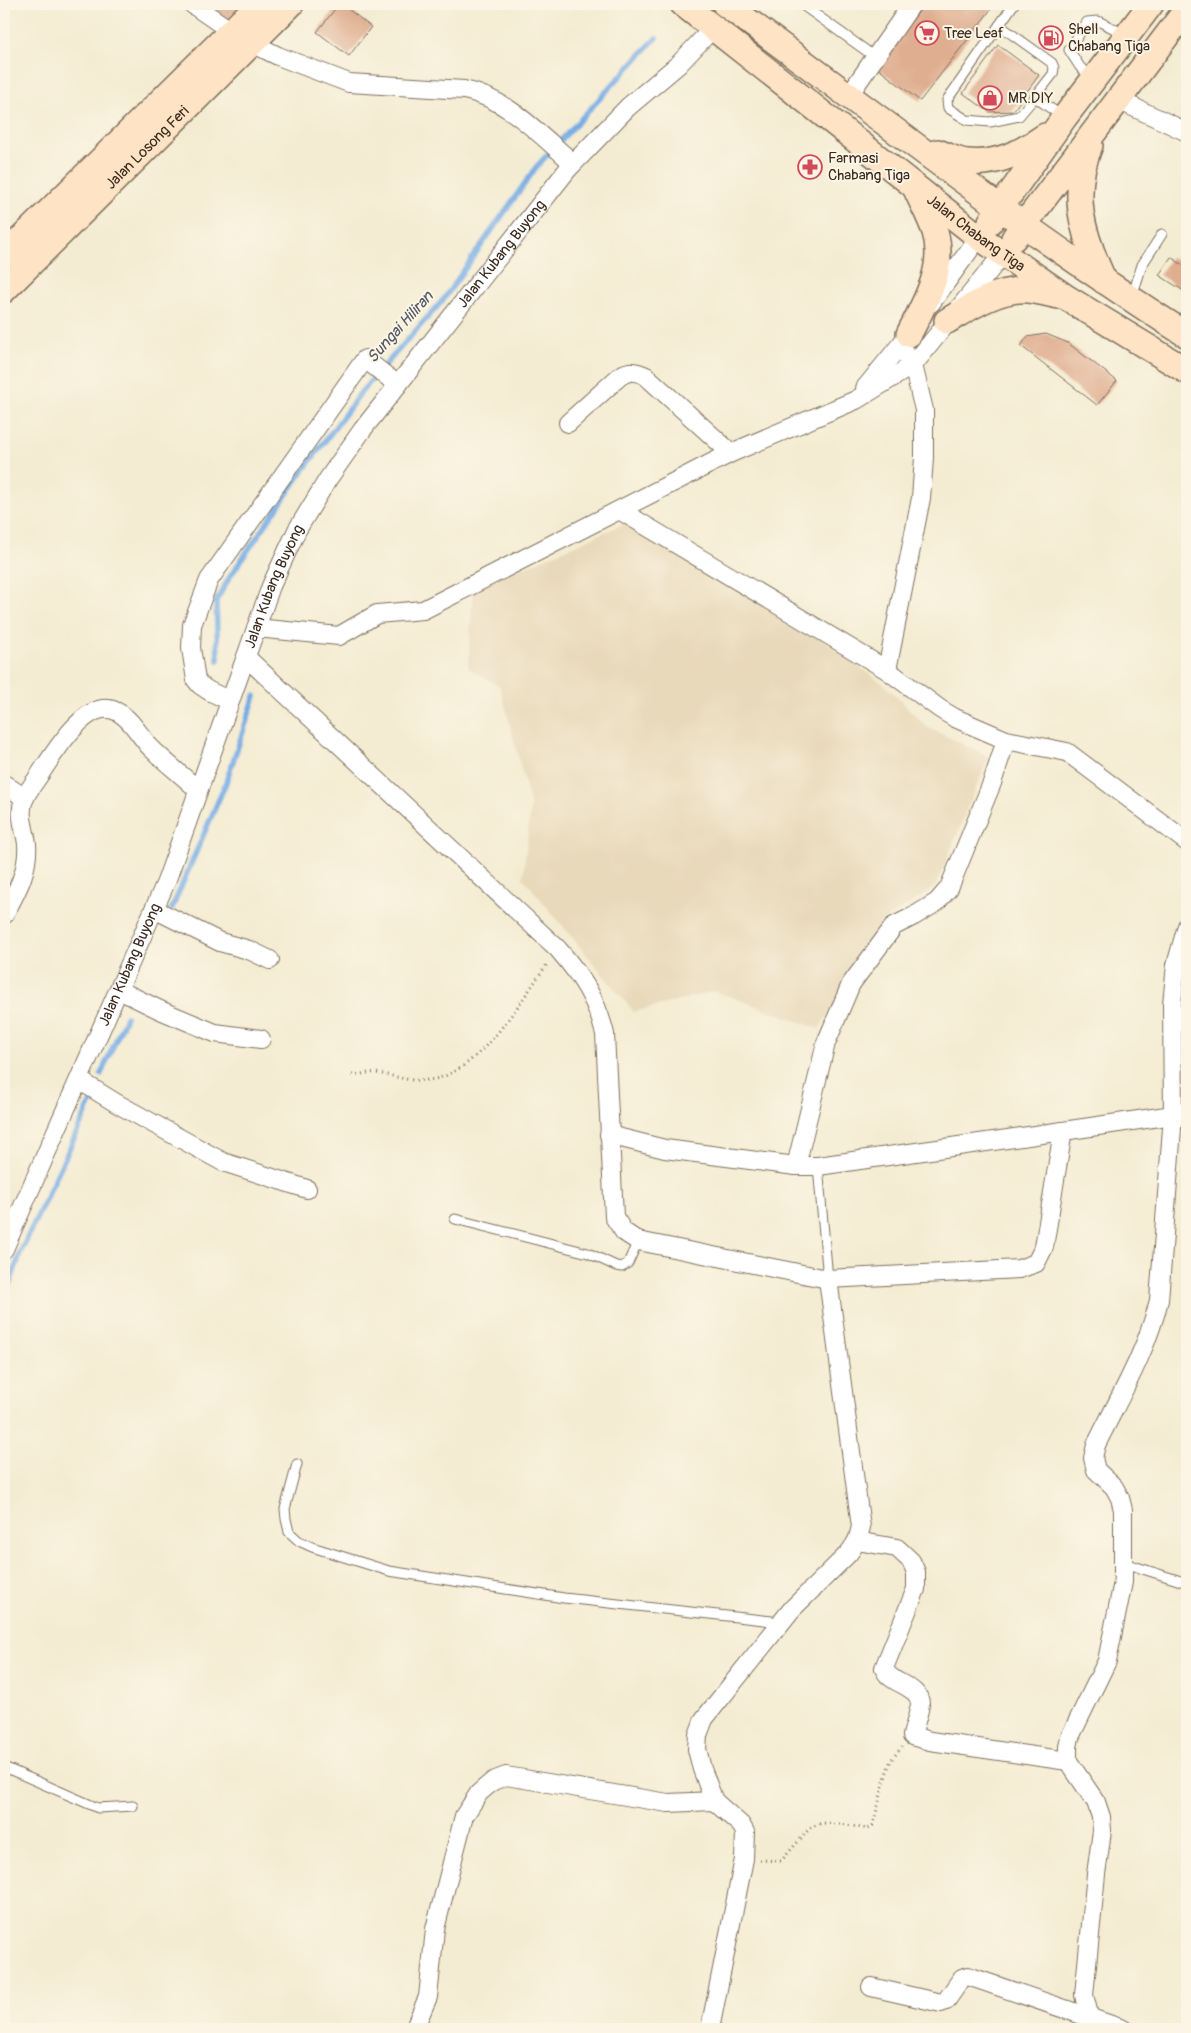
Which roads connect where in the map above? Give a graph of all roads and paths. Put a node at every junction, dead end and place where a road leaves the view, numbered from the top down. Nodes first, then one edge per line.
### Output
1 (192, 4) edge
2 (259, 4) edge
3 (291, 4) edge
4 (683, 4) edge
5 (801, 4) edge
6 (912, 4) edge
7 (1014, 4) edge
8 (735, 6) edge
9 (1144, 6) edge
10 (1187, 9) edge
11 (708, 24) junction
12 (999, 25) junction
13 (1127, 35) junction
14 (241, 37) junction
15 (875, 57) junction
16 (1093, 79) junction
17 (849, 95) junction
18 (1035, 97) junction
19 (1118, 100) junction
20 (1061, 122) junction
21 (1099, 124) junction
22 (1187, 132) edge
23 (914, 144) junction
24 (573, 163) junction
25 (915, 186) junction
26 (1000, 207) junction
27 (1024, 224) junction
28 (1162, 234) dead end
29 (979, 237) junction
30 (6, 250) edge
31 (1003, 254) junction
32 (1104, 281) junction
33 (4, 290) edge
34 (1066, 298) junction
35 (1131, 299) junction
36 (947, 321) junction
37 (1187, 335) edge
38 (904, 340) junction
39 (913, 365) junction
40 (1187, 371) edge
41 (398, 385) junction
42 (856, 400) junction
43 (568, 423) dead end
44 (731, 453) junction
45 (621, 510) junction
46 (256, 628) junction
47 (246, 657) junction
48 (887, 670) junction
49 (230, 701) junction
50 (1006, 740) junction
51 (4, 784) edge
52 (198, 790) junction
53 (24, 798) junction
54 (1187, 842) edge
55 (154, 909) junction
56 (4, 915) edge
57 (1187, 926) edge
58 (558, 949) junction
59 (270, 960) dead end
60 (119, 990) junction
61 (261, 1039) dead end
62 (352, 1075) dead end
63 (79, 1080) junction
64 (1180, 1114) edge
65 (1063, 1131) junction
66 (609, 1135) junction
67 (796, 1166) junction
68 (818, 1166) junction
69 (307, 1189) dead end
70 (456, 1219) dead end
71 (638, 1241) junction
72 (4, 1249) edge
73 (828, 1279) junction
74 (297, 1464) dead end
75 (857, 1541) junction
76 (1124, 1562) junction
77 (1187, 1583) edge
78 (782, 1622) junction
79 (912, 1736) junction
80 (1068, 1760) junction
81 (4, 1767) edge
82 (714, 1801) junction
83 (133, 1806) dead end
84 (744, 1859) junction
85 (871, 1987) dead end
86 (1090, 2024) edge
87 (414, 2029) edge
88 (710, 2029) edge
89 (1123, 2029) edge

1 - 14 street
2 - 14 main road, Jalan Losong Feri
3 - 14 main road, Jalan Losong Feri
4 - 11 main road, Jalan Chabang Tiga
5 - 15 lane
6 - 15 street
7 - 12 lane
8 - 17 main road
9 - 13 main road
10 - 19 main road
11 - 24 street, Jalan Kubang Buyong
11 - 25 main road, Jalan Chabang Tiga
12 - 18 lane
12 - 18 lane
13 - 16 main road
13 - 16 lane
14 - 24 street
14 - 30 main road, Jalan Losong Feri
14 - 33 main road, Jalan Losong Feri
15 - 17 street
16 - 20 main road
17 - 23 main road
18 - 20 lane
19 - 21 main road
19 - 22 street
20 - 23 main road
20 - 26 main road
21 - 27 main road
21 - 32 main road
23 - 26 main road
24 - 41 street, Jalan Kubang Buyong
25 - 29 main road, Jalan Chabang Tiga
25 - 38 main road
26 - 27 main road
26 - 29 main road
27 - 31 main road
27 - 32 main road
28 - 35 lane
29 - 31 main road, Jalan Chabang Tiga
29 - 38 street
31 - 34 main road, Jalan Chabang Tiga
31 - 36 street
32 - 35 main road
34 - 36 main road
34 - 40 main road, Jalan Chabang Tiga
35 - 37 main road
36 - 39 street
38 - 39 street
38 - 42 street
39 - 42 street
39 - 48 street
41 - 46 street, Jalan Kubang Buyong
41 - 49 street
42 - 44 street
43 - 44 street
44 - 45 street
45 - 46 street
45 - 48 street
46 - 47 street, Jalan Kubang Buyong
47 - 49 street, Jalan Kubang Buyong
47 - 58 street
48 - 50 street
49 - 52 street, Jalan Kubang Buyong
50 - 54 street
50 - 67 street
51 - 53 street
52 - 53 street
52 - 55 street, Jalan Kubang Buyong
53 - 56 street
55 - 59 street
55 - 60 street, Jalan Kubang Buyong
57 - 64 street
58 - 62 path
58 - 66 street
60 - 61 street
60 - 63 street, Jalan Kubang Buyong
63 - 69 street
63 - 72 street, Jalan Kubang Buyong
64 - 65 street
64 - 76 street
65 - 68 street
65 - 73 street
66 - 67 street
66 - 71 street
67 - 68 street
68 - 73 lane
70 - 71 lane
71 - 73 street
73 - 75 street
74 - 78 lane
75 - 78 street
75 - 79 street
76 - 77 lane
76 - 80 street
78 - 82 street
79 - 80 street
79 - 84 path
80 - 86 street
81 - 83 lane
82 - 84 street
82 - 87 street
84 - 88 street
85 - 86 street
86 - 89 street

